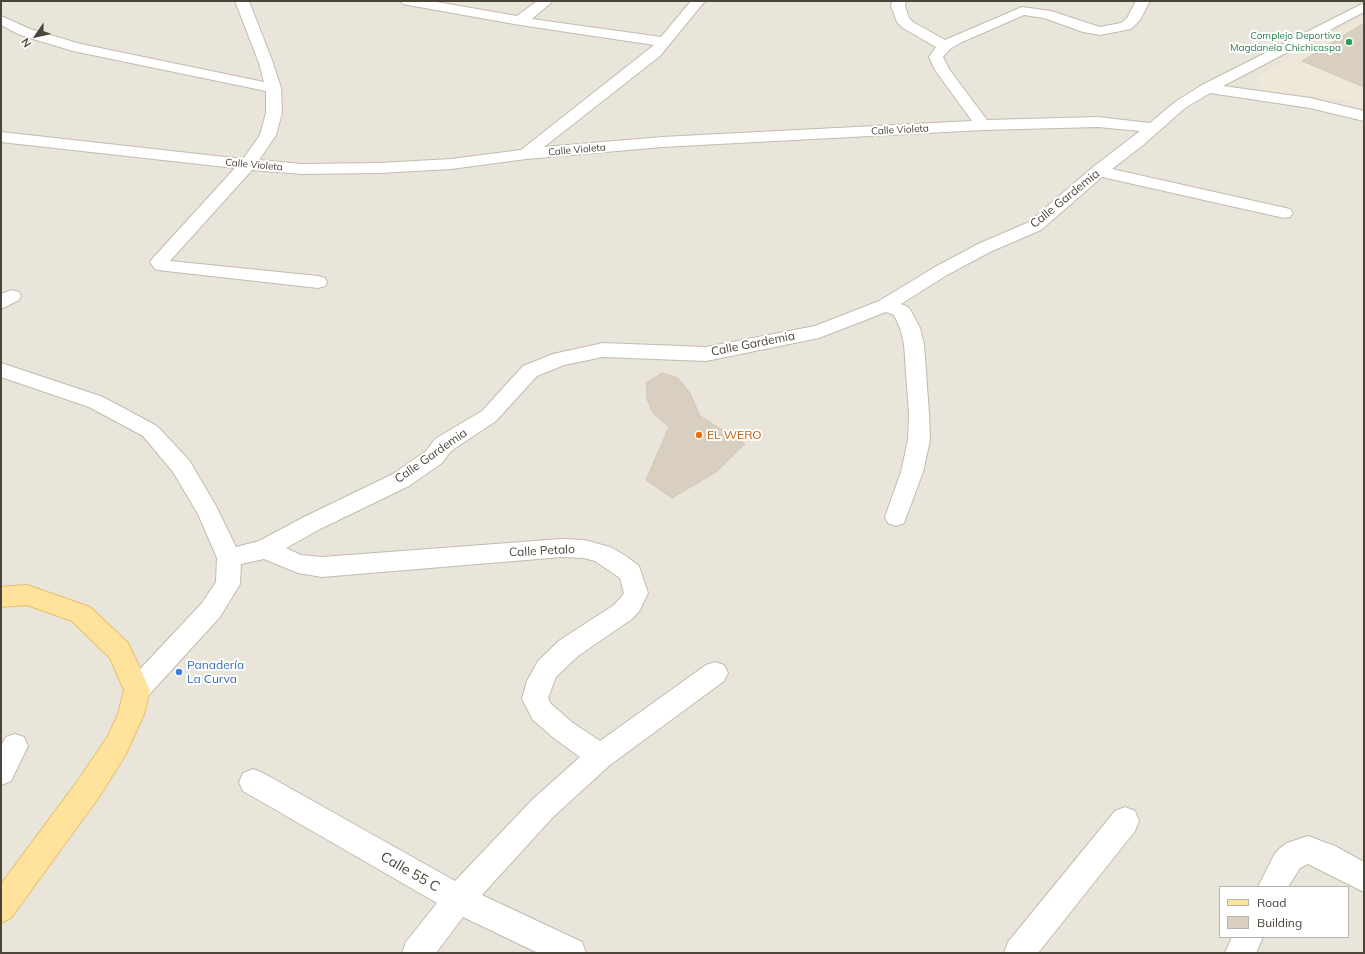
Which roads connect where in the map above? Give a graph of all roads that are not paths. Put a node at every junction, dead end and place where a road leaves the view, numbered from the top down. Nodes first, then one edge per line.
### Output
1 (242, 1) edge
2 (408, 1) edge
3 (546, 1) edge
4 (698, 1) edge
5 (899, 1) edge
6 (1144, 1) edge
7 (1364, 7) edge
8 (1, 20) edge
9 (520, 21) junction
10 (665, 42) junction
11 (945, 46) junction
12 (273, 88) junction
13 (1207, 88) junction
14 (1364, 116) edge
15 (983, 125) junction
16 (1154, 128) junction
17 (1, 137) edge
18 (526, 154) junction
19 (247, 165) junction
20 (1099, 171) junction
21 (1284, 213) dead end
22 (318, 282) dead end
23 (886, 305) junction
24 (1, 370) edge
25 (896, 517) dead end
26 (265, 549) junction
27 (230, 558) junction
28 (1, 597) edge
29 (716, 673) dead end
30 (137, 690) junction
31 (15, 746) dead end
32 (600, 756) junction
33 (1, 772) edge
34 (253, 782) dead end
35 (1125, 821) dead end
36 (1364, 878) edge
37 (1274, 886) edge
38 (458, 899) junction
39 (1, 908) edge
40 (1248, 938) edge
41 (417, 953) edge
42 (571, 953) edge
43 (1018, 953) edge
44 (1240, 953) edge

1 - 12 street
2 - 9 street
3 - 9 street
4 - 10 street
5 - 11 street
6 - 11 street
7 - 13 street, Calle Gardemia
8 - 12 street
9 - 10 street
10 - 18 street
11 - 15 street
12 - 19 street
13 - 14 street
13 - 16 street, Calle Gardemia
15 - 16 street, Calle Violeta
15 - 18 street, Calle Violeta
16 - 20 street, Calle Gardemia
17 - 19 street, Calle Violeta
18 - 19 street, Calle Violeta
19 - 22 street
20 - 21 street
20 - 23 street, Calle Gardemia
23 - 25 street
23 - 26 street, Calle Gardemia
24 - 27 street
26 - 27 street, Calle Gardemia
26 - 32 street, Calle Petalo
27 - 30 street
28 - 30 main road
29 - 32 street
30 - 39 main road
31 - 33 street
32 - 38 street
34 - 38 street, Calle 55 C
35 - 43 street
36 - 37 street
38 - 41 street
38 - 42 street, Calle 55 C
40 - 44 street

